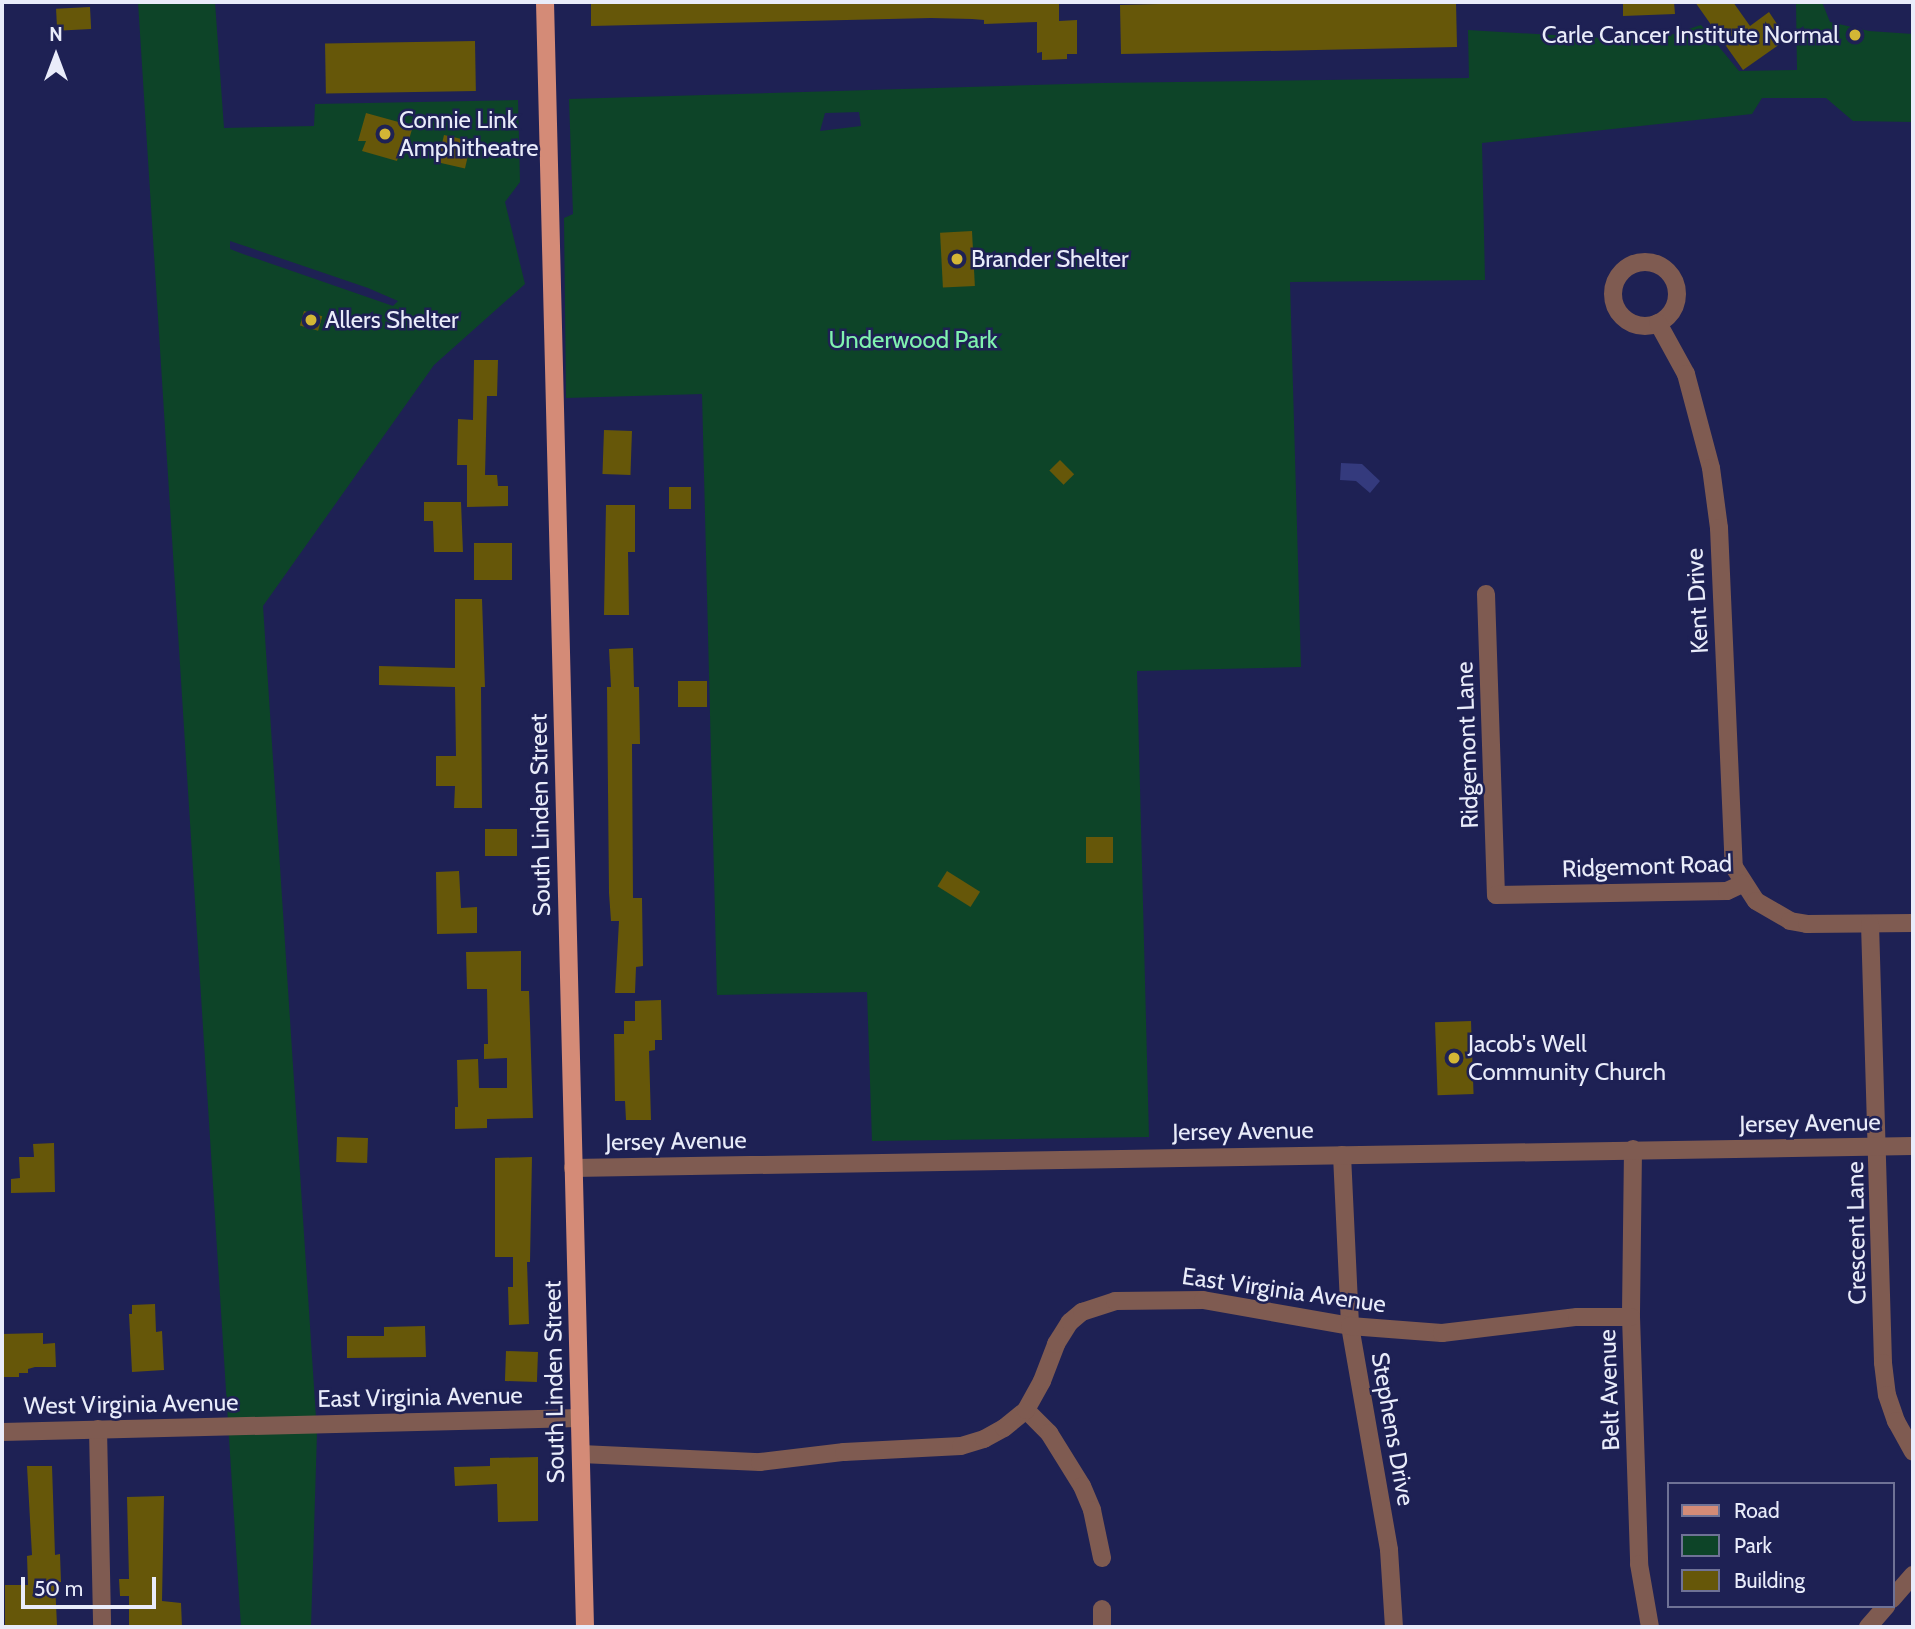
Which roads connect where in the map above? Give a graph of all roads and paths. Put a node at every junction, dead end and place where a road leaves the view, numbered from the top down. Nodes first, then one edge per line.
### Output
1 (545, 2) edge
2 (1658, 323) dead end
3 (1486, 594) dead end
4 (1742, 884) junction
5 (1496, 895) joint
6 (1913, 923) edge
7 (1870, 924) junction
8 (1879, 1146) junction
9 (1913, 1146) edge
10 (1633, 1149) junction
11 (1342, 1155) junction
12 (573, 1168) junction
13 (1631, 1317) junction
14 (1350, 1326) junction
15 (1026, 1410) junction
16 (580, 1418) junction
17 (262, 1425) joint
18 (98, 1429) junction
19 (2, 1432) edge
20 (1913, 1452) edge
21 (580, 1454) junction
22 (1102, 1558) dead end
23 (1913, 1575) edge
24 (1894, 1597) edge
25 (1884, 1608) edge
26 (1102, 1609) dead end
27 (102, 1627) edge
28 (585, 1627) edge
29 (1102, 1627) edge
30 (1394, 1627) edge
31 (1650, 1627) edge
32 (1868, 1627) edge

1 - 12 main road, South Linden Street
2 - 4 street, Kent Drive
3 - 5 street, Ridgemont Lane
4 - 5 street, Ridgemont Road
4 - 7 street, Ridgemont Road
6 - 7 street, Ridgemont Road
7 - 8 street, Crescent Lane
8 - 9 street, Jersey Avenue
8 - 10 street, Jersey Avenue
8 - 20 street, Crescent Lane
10 - 11 street, Jersey Avenue
10 - 13 street, Belt Avenue
11 - 12 street, Jersey Avenue
11 - 14 street, Stephens Drive
12 - 16 main road, South Linden Street
13 - 14 street, East Virginia Avenue
13 - 31 street, Belt Avenue
14 - 15 street, East Virginia Avenue
14 - 30 street, Stephens Drive
15 - 21 street, East Virginia Avenue
15 - 22 street
16 - 17 street, East Virginia Avenue
16 - 21 main road, South Linden Street
17 - 18 street, West Virginia Avenue
18 - 19 street, West Virginia Avenue
18 - 27 street
21 - 28 main road, South Linden Street
23 - 24 street
25 - 32 street
26 - 29 street

